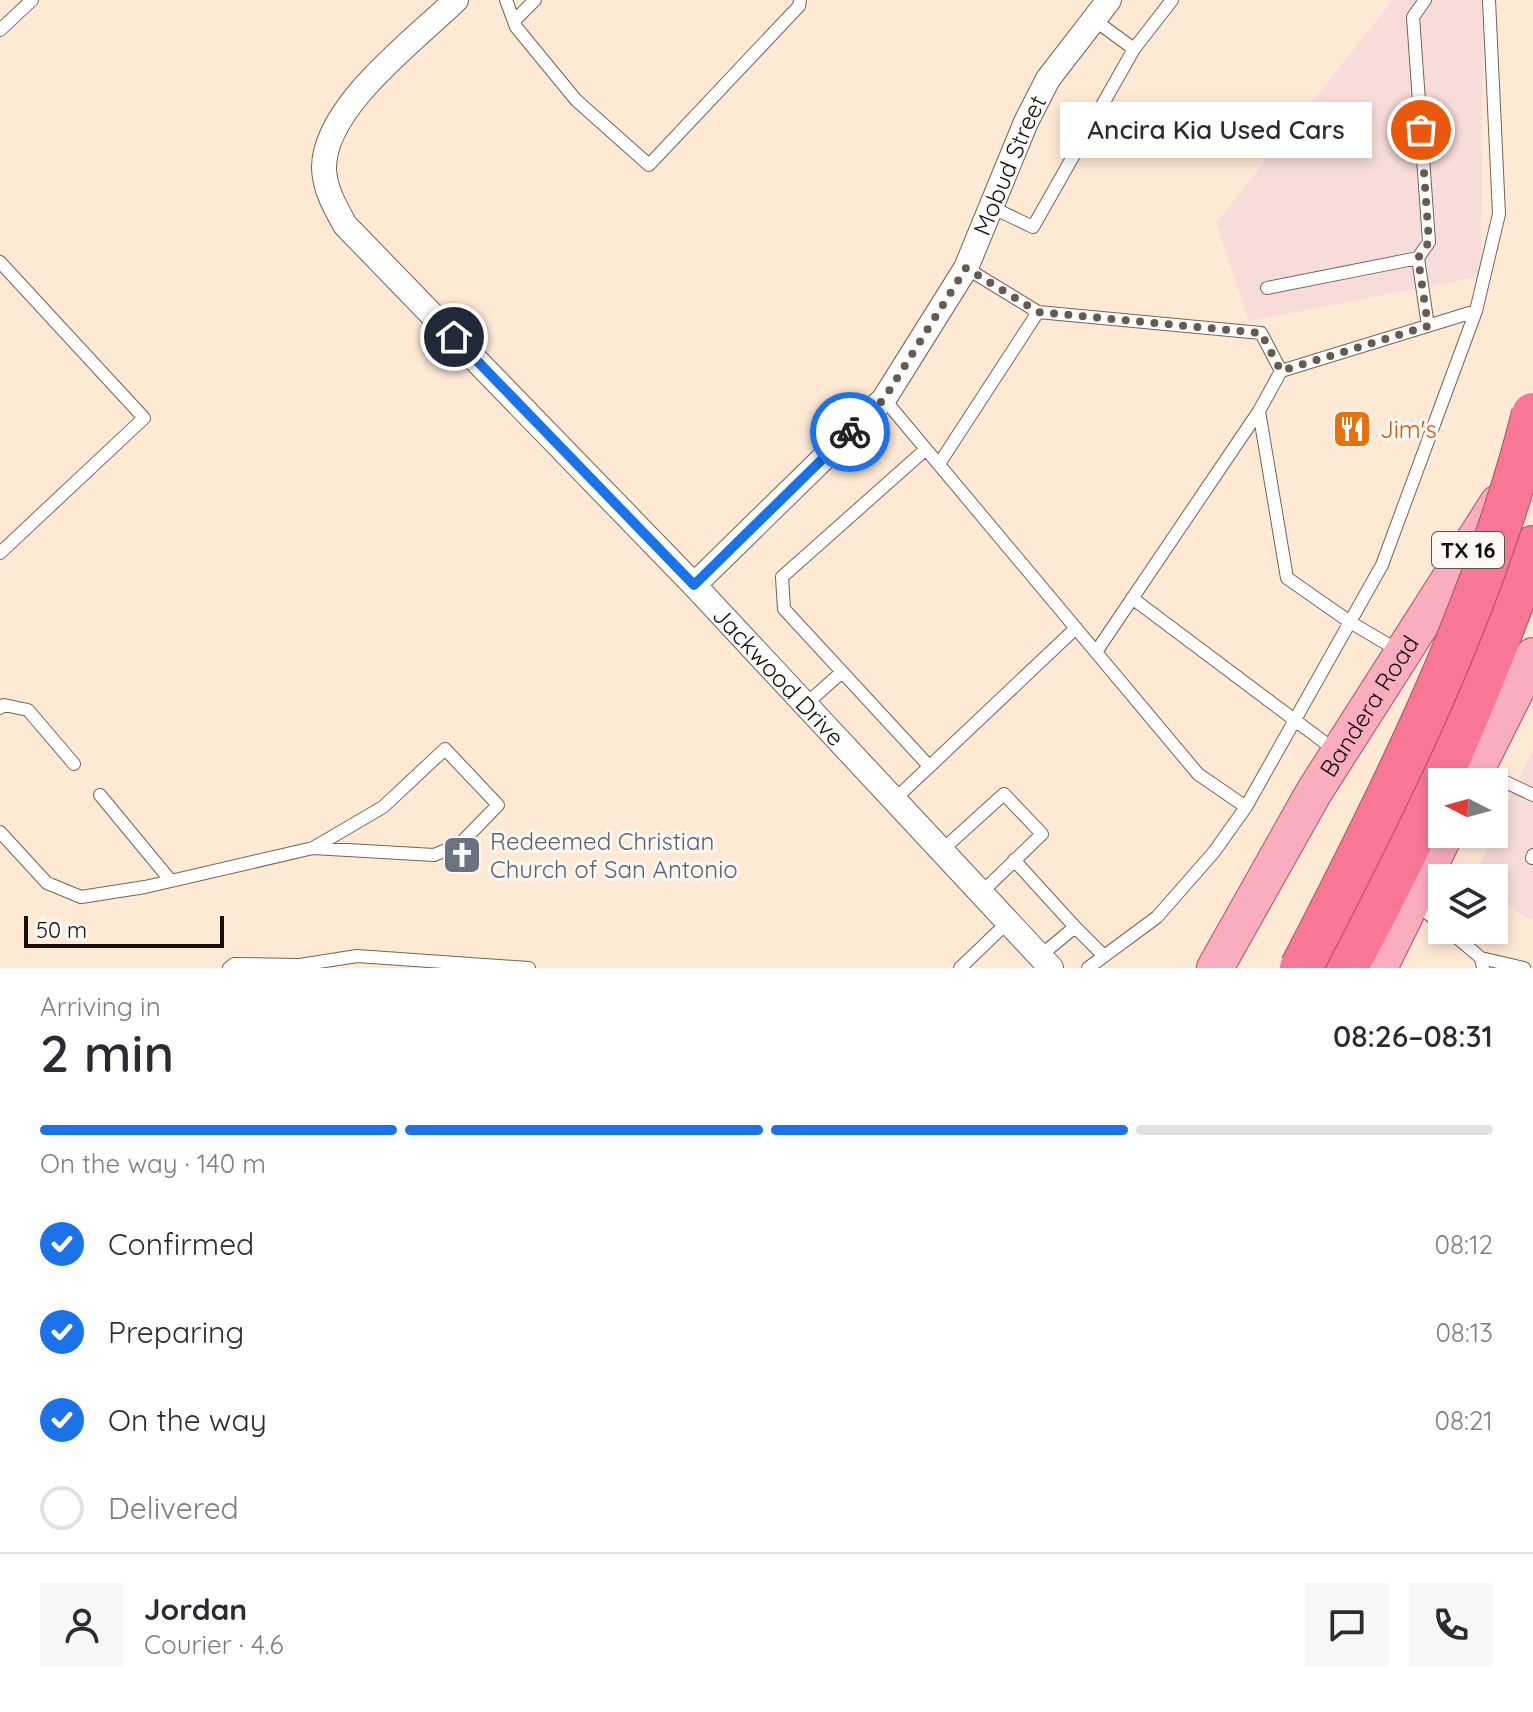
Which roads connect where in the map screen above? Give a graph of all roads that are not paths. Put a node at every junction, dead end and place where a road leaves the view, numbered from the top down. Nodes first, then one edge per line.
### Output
1 (32, 0) edge
2 (456, 0) edge
3 (506, 0) edge
4 (535, 0) edge
5 (800, 0) edge
6 (1109, 0) edge
7 (1172, 0) edge
8 (1425, 0) edge
9 (1489, 0) edge
10 (1093, 19) junction
11 (514, 21) junction
12 (0, 30) edge
13 (1134, 49) junction
14 (991, 207) junction
15 (1418, 258) junction
16 (0, 262) edge
17 (966, 268) junction
18 (1267, 288) dead end
19 (1476, 311) junction
20 (1038, 312) junction
21 (1428, 326) junction
22 (1281, 371) junction
23 (884, 399) junction
24 (1259, 411) junction
25 (1533, 414) edge
26 (1533, 448) edge
27 (926, 449) junction
28 (939, 464) junction
29 (1533, 547) edge
30 (0, 553) edge
31 (694, 585) junction
32 (1132, 598) junction
33 (1350, 622) junction
34 (1076, 628) junction
35 (1096, 652) junction
36 (1402, 652) junction
37 (1533, 656) edge
38 (842, 672) junction
39 (806, 704) junction
40 (0, 708) edge
41 (1294, 723) junction
42 (1338, 753) junction
43 (74, 764) dead end
44 (929, 766) junction
45 (1477, 768) edge
46 (1508, 787) edge
47 (100, 795) dead end
48 (1533, 795) edge
49 (894, 800) junction
50 (1246, 807) junction
51 (0, 832) edge
52 (313, 848) junction
53 (1438, 848) edge
54 (941, 851) junction
55 (1014, 860) junction
56 (171, 881) junction
57 (981, 893) junction
58 (1412, 902) junction
59 (1428, 914) edge
60 (1008, 922) junction
61 (1075, 927) junction
62 (1462, 944) edge
63 (1104, 956) junction
64 (1046, 962) edge
65 (1482, 963) edge
66 (229, 968) edge
67 (529, 968) edge
68 (960, 968) edge
69 (1088, 968) edge
70 (1215, 968) edge
71 (1301, 968) edge
72 (1346, 968) edge
73 (1379, 968) edge
74 (1524, 968) edge

1 - 12 lane
2 - 31 street, Jackwood Drive
3 - 11 lane
4 - 11 lane
5 - 11 lane
6 - 10 street, Mobud Street
7 - 13 lane
8 - 15 lane
9 - 19 lane
10 - 13 lane
10 - 14 street, Mobud Street
13 - 14 lane
14 - 17 street, Mobud Street
15 - 18 lane
15 - 21 lane
16 - 30 lane
17 - 20 lane
17 - 23 street, Mobud Street
19 - 21 lane
19 - 33 lane
20 - 22 lane
20 - 28 lane
21 - 22 lane
22 - 24 lane
23 - 27 lane
23 - 31 street, Mobud Street
24 - 32 lane
24 - 33 lane
25 - 71 highway, bridge
26 - 36 main road, Bandera Road / TX 16
27 - 28 lane
27 - 38 lane
28 - 34 lane
29 - 72 highway
31 - 39 street, Jackwood Drive
32 - 35 lane
32 - 41 lane
33 - 36 lane
33 - 41 lane
34 - 35 lane
34 - 44 lane
35 - 50 lane
36 - 42 main road, Bandera Road / TX 16
37 - 45 main road
38 - 39 lane
38 - 44 lane
39 - 49 street, Jackwood Drive
40 - 43 lane
41 - 42 lane
41 - 50 lane
42 - 70 main road, Bandera Road / TX 16
44 - 49 lane
46 - 48 lane
47 - 56 lane
49 - 54 street, Jackwood Drive
50 - 63 lane
51 - 56 lane
52 - 52 lane
52 - 56 lane
53 - 58 main road
54 - 55 lane
54 - 57 street, Jackwood Drive
55 - 57 lane
55 - 61 lane
57 - 60 street, Jackwood Drive
58 - 59 lane
58 - 73 main road
60 - 64 street, Jackwood Drive
60 - 68 lane
61 - 63 lane
61 - 64 lane
62 - 65 lane
63 - 69 lane
65 - 74 lane
66 - 67 lane

